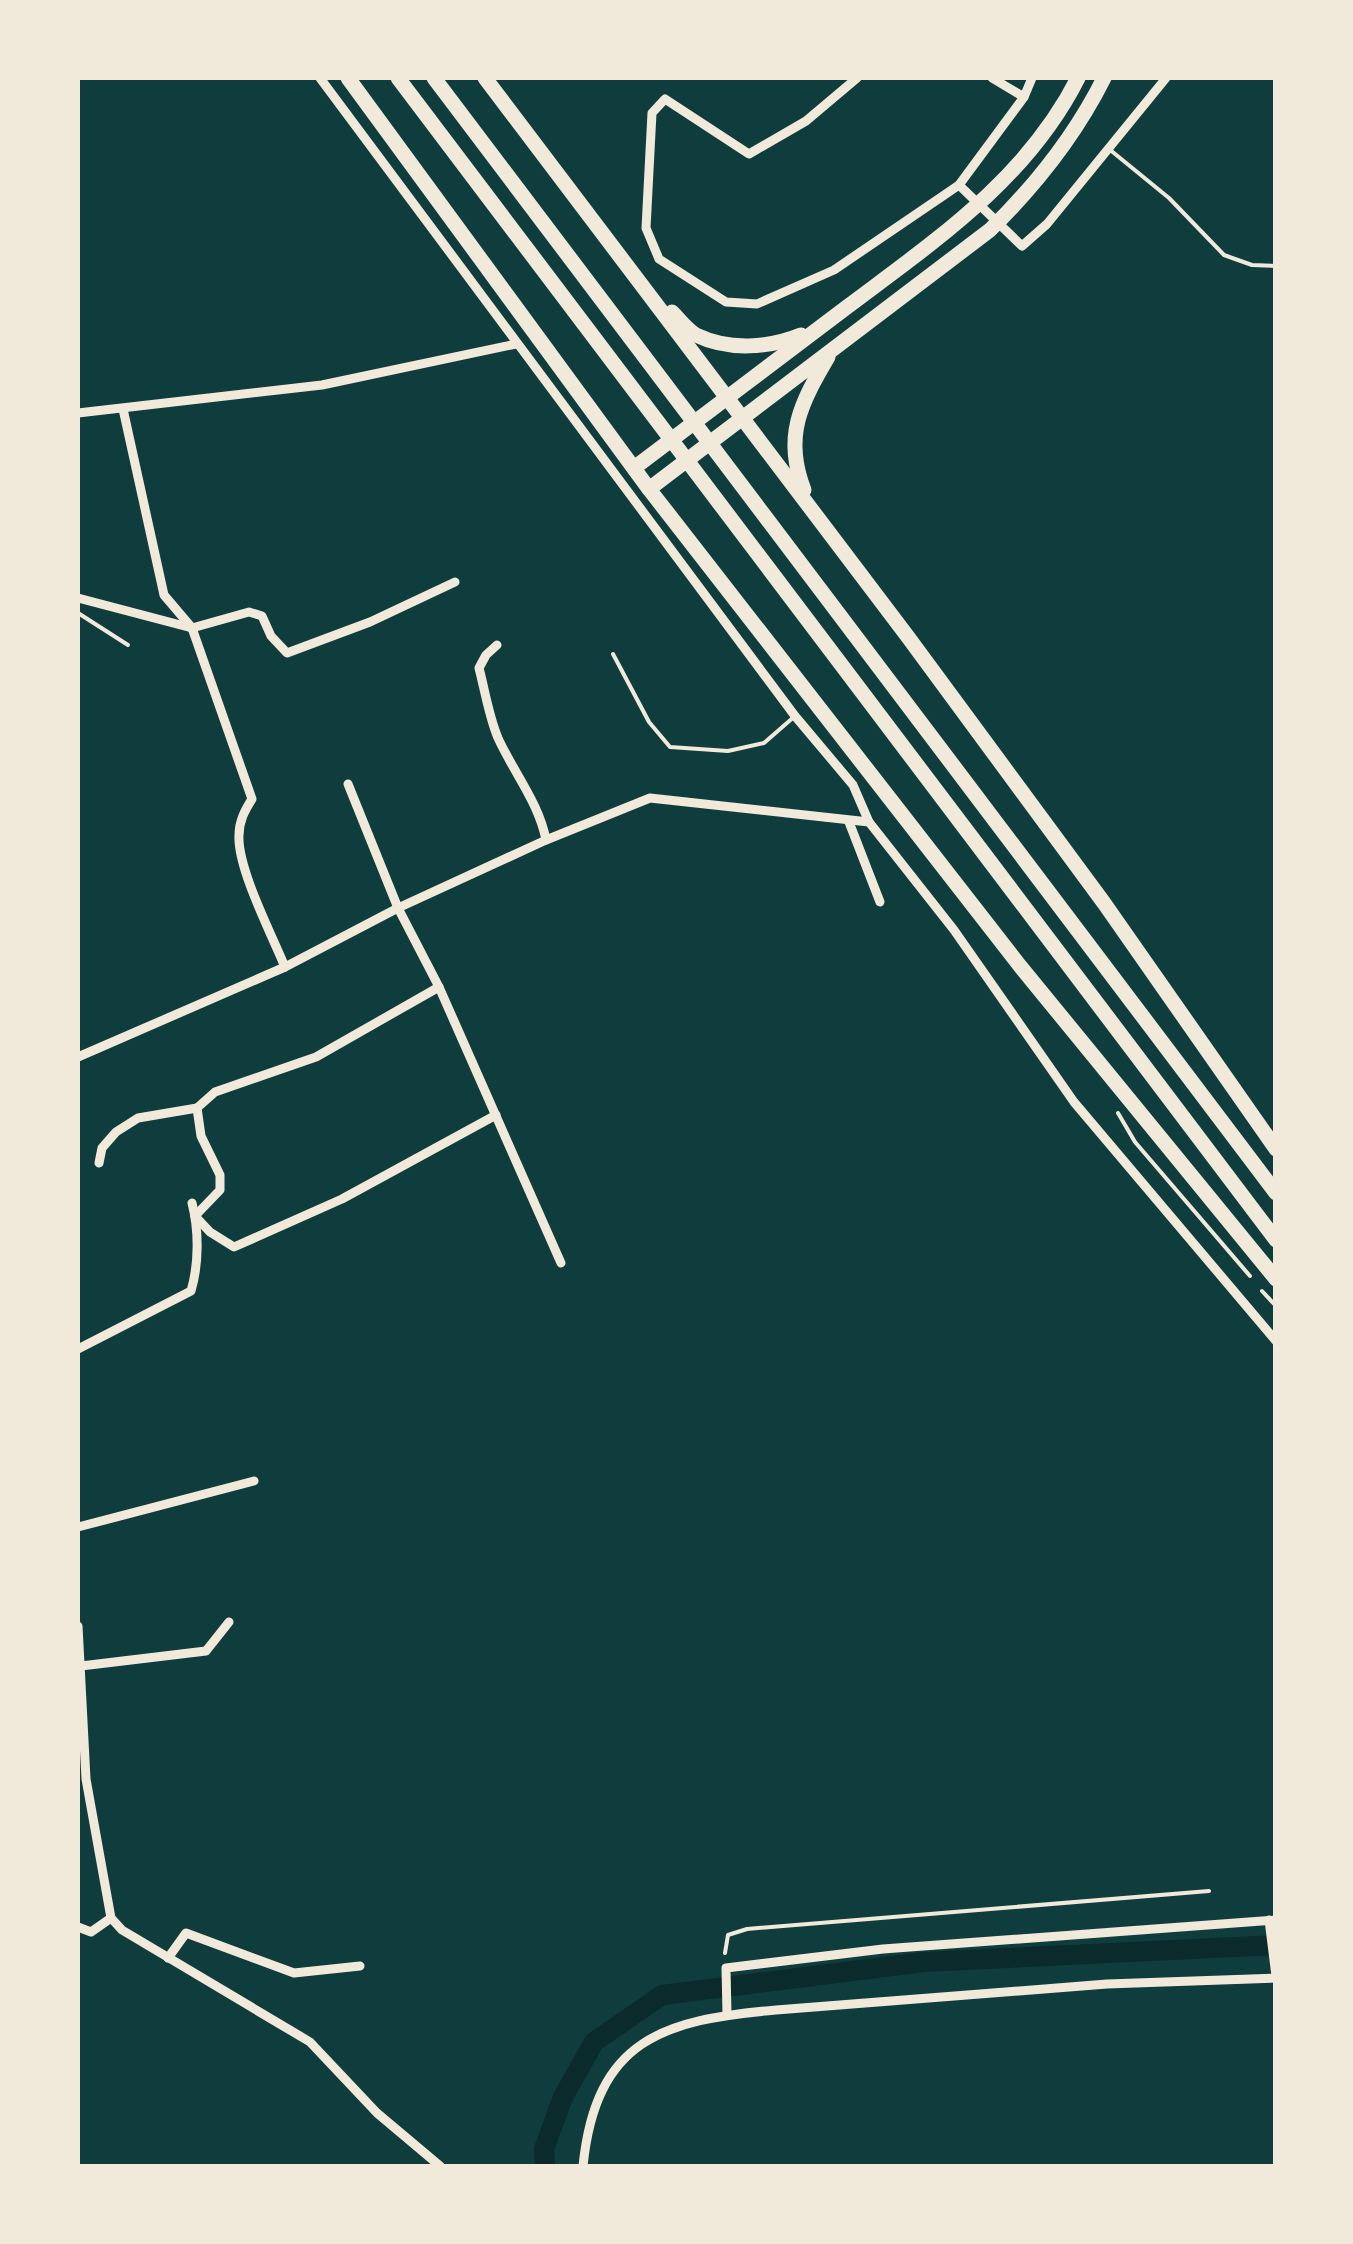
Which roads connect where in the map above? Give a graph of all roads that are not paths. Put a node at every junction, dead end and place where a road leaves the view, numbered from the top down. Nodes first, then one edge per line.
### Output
1 (320, 78) edge
2 (348, 78) edge
3 (398, 78) edge
4 (434, 78) edge
5 (485, 78) edge
6 (856, 78) edge
7 (992, 78) edge
8 (1032, 78) edge
9 (1078, 78) edge
10 (1104, 78) edge
11 (1166, 78) edge
12 (1024, 97) junction
13 (1109, 149) junction
14 (958, 185) junction
15 (1276, 266) edge
16 (630, 271) junction
17 (818, 329) junction
18 (516, 344) junction
19 (833, 350) junction
20 (727, 398) junction
21 (123, 409) junction
22 (78, 413) edge
23 (742, 418) junction
24 (634, 468) junction
25 (649, 489) junction
26 (811, 509) junction
27 (455, 582) dead end
28 (78, 598) edge
29 (78, 613) edge
30 (192, 628) junction
31 (128, 644) dead end
32 (497, 645) dead end
33 (613, 654) dead end
34 (795, 716) junction
35 (348, 784) dead end
36 (848, 822) junction
37 (869, 822) junction
38 (546, 840) junction
39 (880, 902) dead end
40 (398, 908) junction
41 (286, 967) junction
42 (439, 987) junction
43 (78, 1056) edge
44 (198, 1108) junction
45 (496, 1115) junction
46 (1276, 1148) edge
47 (98, 1163) dead end
48 (1276, 1193) edge
49 (192, 1203) dead end
50 (195, 1216) junction
51 (1276, 1240) edge
52 (561, 1263) dead end
53 (1276, 1279) edge
54 (1276, 1342) edge
55 (78, 1349) edge
56 (254, 1481) dead end
57 (78, 1527) edge
58 (228, 1622) dead end
59 (78, 1626) edge
60 (81, 1666) junction
61 (82, 1779) edge
62 (111, 1918) junction
63 (1272, 1923) edge
64 (78, 1927) edge
65 (168, 1958) junction
66 (360, 1966) dead end
67 (1275, 1975) edge
68 (727, 2014) junction
69 (440, 2166) edge
70 (583, 2166) edge

1 - 18 street
2 - 24 highway
3 - 51 highway
4 - 48 highway
5 - 16 highway
6 - 14 street
7 - 12 street
8 - 12 street
9 - 17 highway
10 - 19 highway
11 - 13 street
12 - 14 street
13 - 14 street
13 - 15 lane
16 - 17 highway
16 - 20 highway
17 - 20 highway
18 - 21 street
18 - 34 street
19 - 23 highway
19 - 26 highway
20 - 23 highway
20 - 24 highway
21 - 22 street
21 - 30 street
23 - 25 highway
23 - 26 highway
24 - 25 highway
25 - 53 highway
26 - 46 highway
27 - 30 street
28 - 30 street
29 - 31 lane
30 - 41 street
32 - 38 street
33 - 34 lane
34 - 37 street
35 - 40 street
36 - 37 street
36 - 38 street
36 - 39 street
37 - 54 street
38 - 40 street
40 - 41 street
40 - 42 street
41 - 43 street
42 - 44 street
42 - 45 street
44 - 47 street
44 - 50 street
45 - 50 street
45 - 52 street
49 - 50 street
50 - 55 street
56 - 57 street
58 - 60 street
59 - 60 street
60 - 61 street
61 - 62 street
62 - 64 street
62 - 65 street
63 - 67 street
63 - 68 street
65 - 66 street
65 - 69 street
67 - 68 street
68 - 70 street

